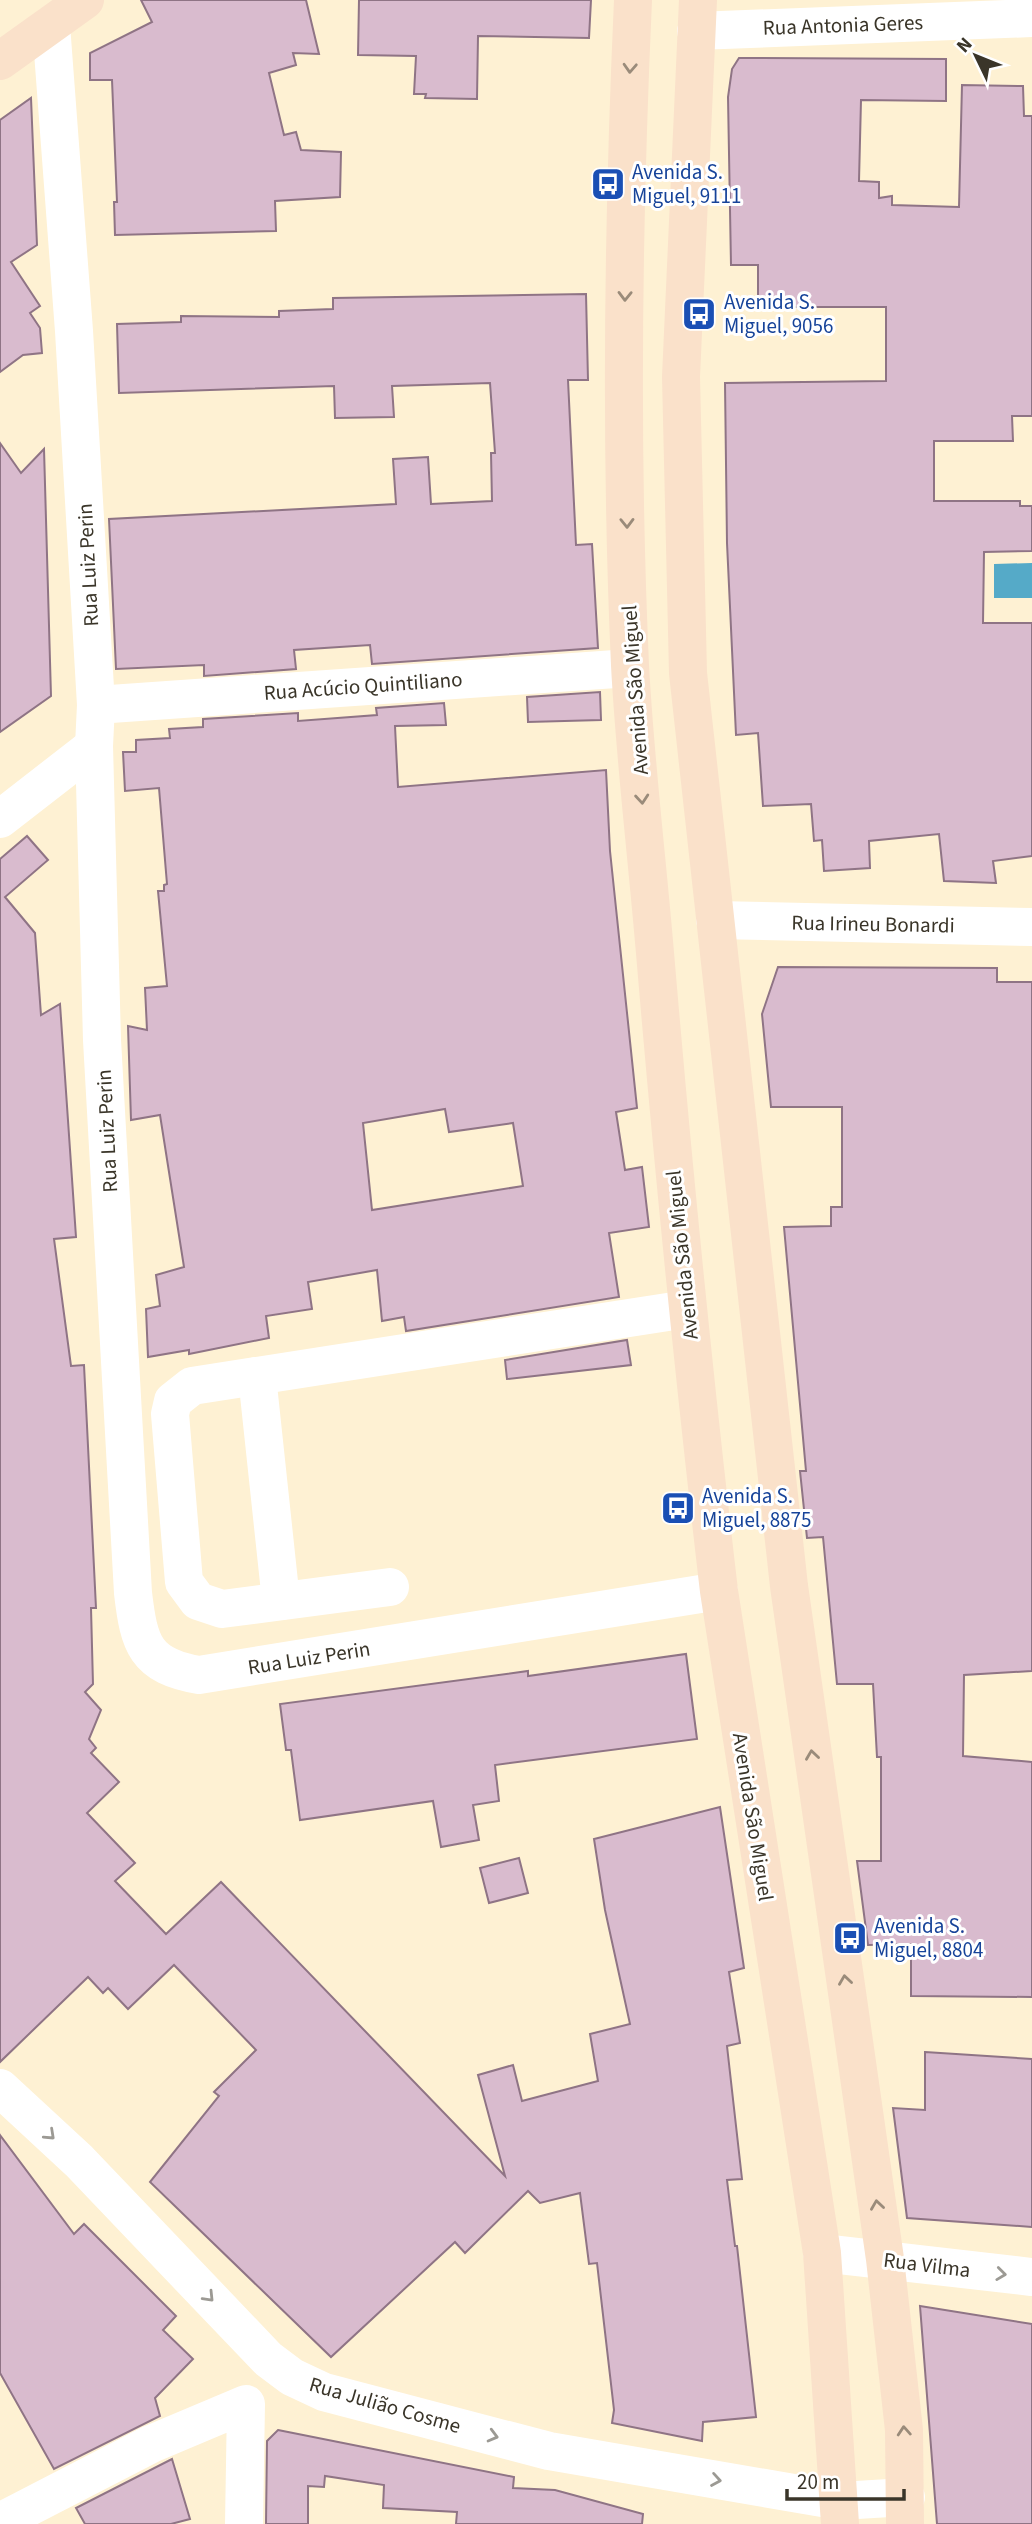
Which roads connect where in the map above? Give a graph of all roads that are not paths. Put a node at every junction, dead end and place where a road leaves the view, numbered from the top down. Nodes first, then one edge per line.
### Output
1 (85, 0) edge
2 (633, 0) edge
3 (697, 16) edge
4 (1032, 18) edge
5 (51, 25) junction
6 (0, 61) edge
7 (630, 667) junction
8 (96, 705) junction
9 (94, 746) junction
10 (0, 819) edge
11 (715, 920) junction
12 (1032, 927) edge
13 (687, 1309) junction
14 (257, 1376) junction
15 (390, 1587) dead end
16 (719, 1591) junction
17 (281, 1601) junction
18 (0, 2088) edge
19 (822, 2253) junction
20 (885, 2259) junction
21 (1032, 2277) edge
22 (292, 2377) junction
23 (246, 2404) junction
24 (905, 2511) edge
25 (840, 2513) edge
26 (0, 2522) edge
27 (244, 2524) edge

1 - 5 main road
2 -> 7 main road, Avenida São Miguel
3 - 4 street, Rua Antonia Geres
3 - 11 main road
5 - 6 main road
5 - 8 street, Rua Luiz Perin
7 - 8 street, Rua Acúcio Quintiliano
7 -> 13 main road, Avenida São Miguel
8 - 9 street, Rua Luiz Perin
9 - 10 street
9 - 16 street, Rua Luiz Perin
11 - 12 street, Rua Irineu Bonardi
20 -> 11 main road
13 - 14 street
13 - 16 main road, Avenida São Miguel
14 - 17 street
14 - 17 street
15 - 17 street
16 - 19 main road, Avenida São Miguel
18 -> 22 street, Rua Julião Cosme
19 - 20 street, Rua Vilma
19 - 25 main road, Avenida São Miguel
20 -> 21 street, Rua Vilma
24 -> 20 main road
22 - 23 street
22 -> 25 street, Rua Julião Cosme
23 - 26 street
23 - 27 street
24 - 25 street

